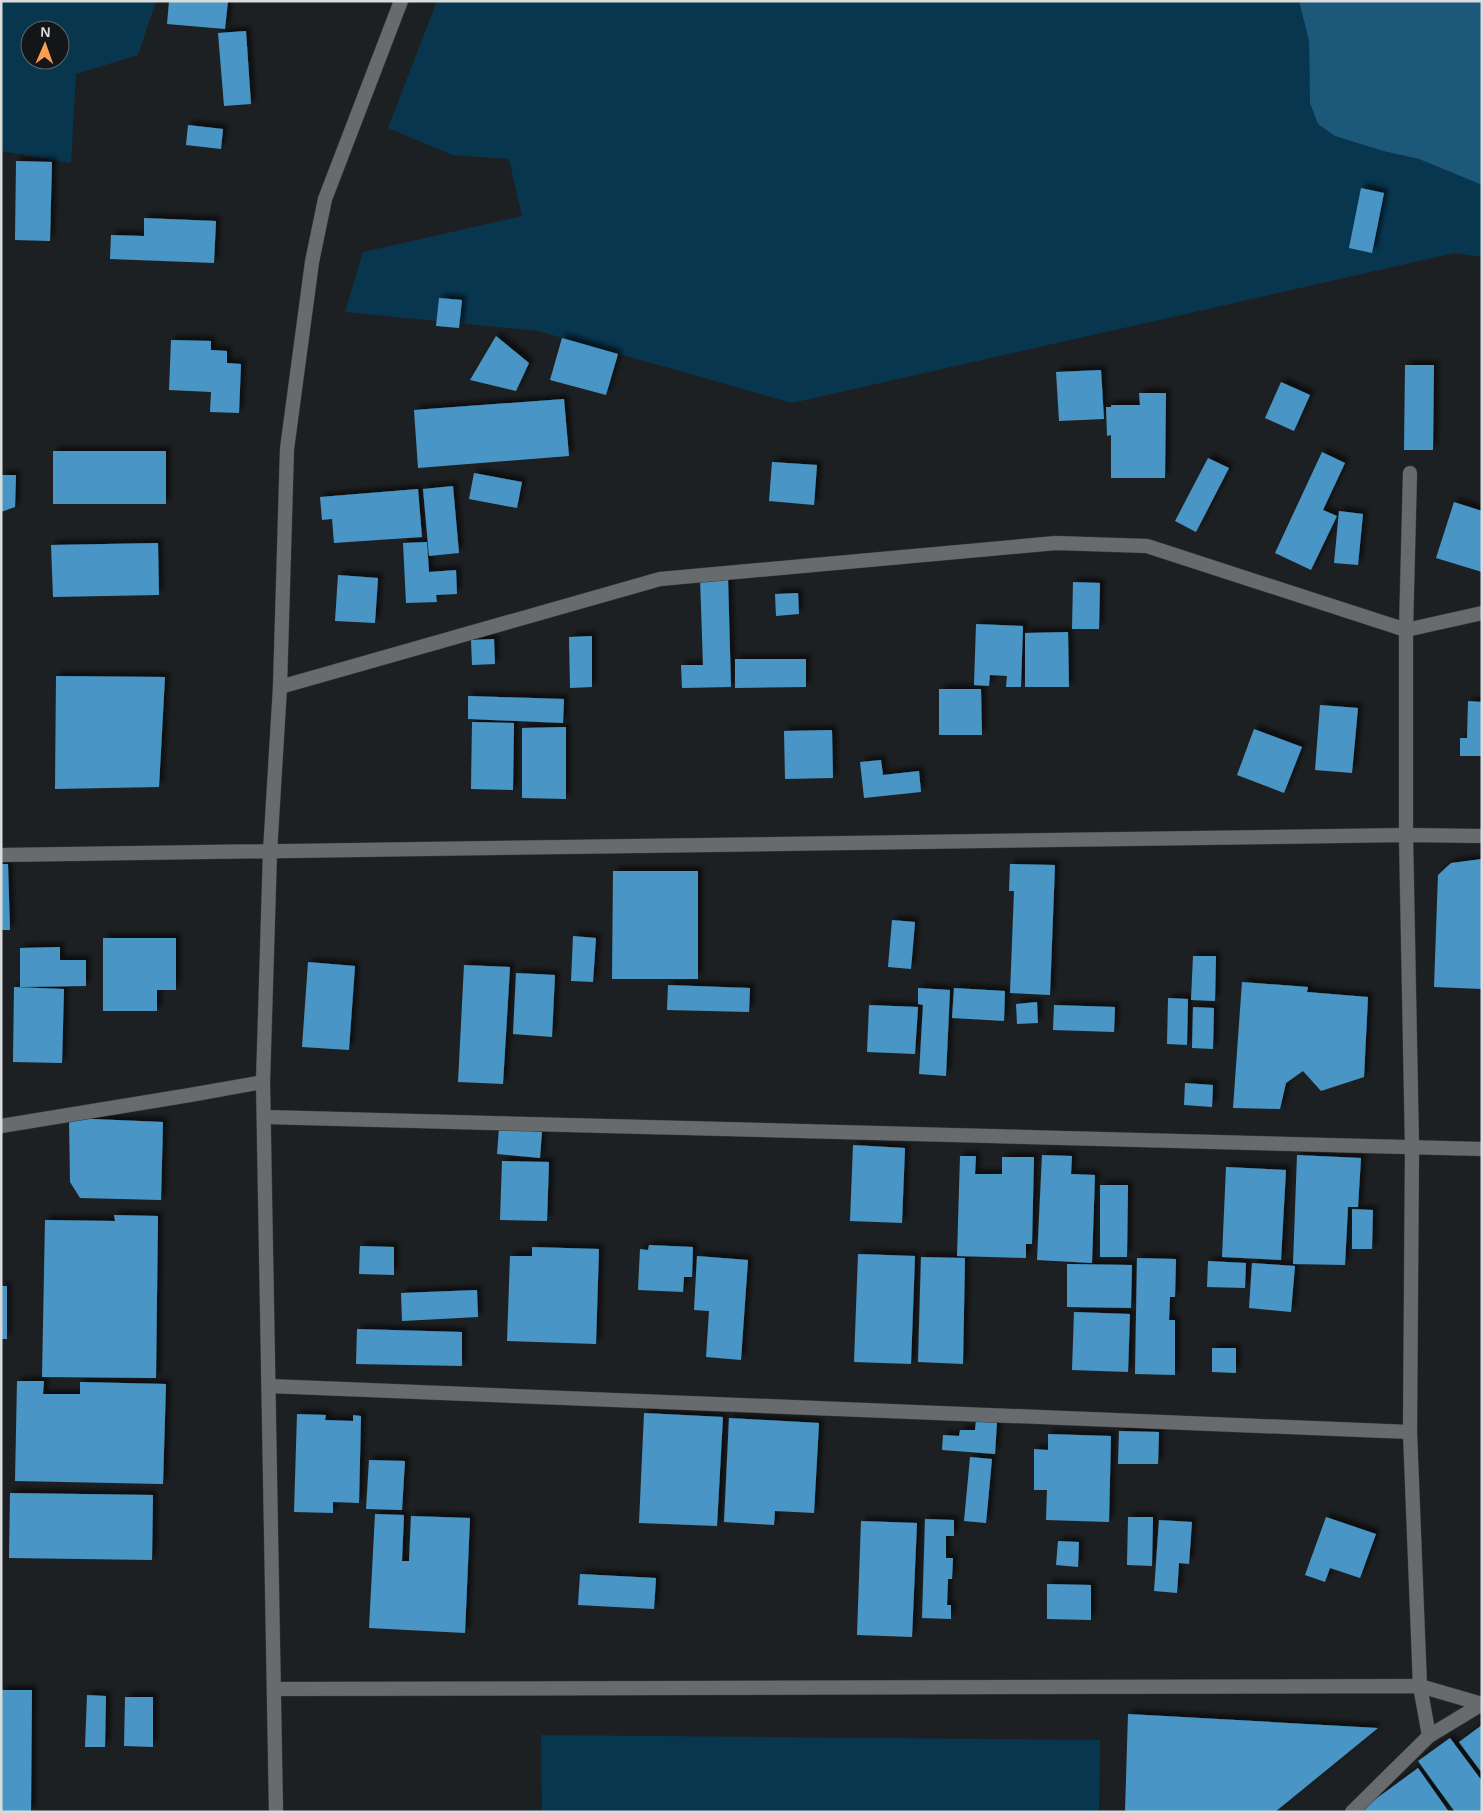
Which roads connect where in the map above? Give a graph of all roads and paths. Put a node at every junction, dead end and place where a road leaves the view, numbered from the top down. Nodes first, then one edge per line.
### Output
1 (400, 1) edge
2 (1410, 473) dead end
3 (1482, 613) edge
4 (1406, 630) junction
5 (280, 687) junction
6 (1406, 835) junction
7 (1482, 836) edge
8 (270, 852) junction
9 (1, 855) edge
10 (263, 1082) junction
11 (265, 1117) junction
12 (1, 1126) edge
13 (1412, 1146) junction
14 (1482, 1149) edge
15 (269, 1386) junction
16 (1410, 1432) junction
17 (1420, 1686) junction
18 (274, 1689) junction
19 (1482, 1704) edge
20 (1429, 1736) junction
21 (276, 1812) edge
22 (1352, 1812) edge

1 - 5 street
2 - 4 street
3 - 4 street
4 - 5 street
4 - 6 street
5 - 8 street
6 - 7 street
6 - 8 street
6 - 13 street
8 - 9 street
8 - 10 street
10 - 11 street
10 - 12 street
11 - 13 street
11 - 15 street
13 - 14 street
13 - 16 street
15 - 16 street
15 - 18 street
16 - 17 street
17 - 18 street
17 - 19 street
17 - 20 street
18 - 21 street
19 - 20 street
20 - 22 street

